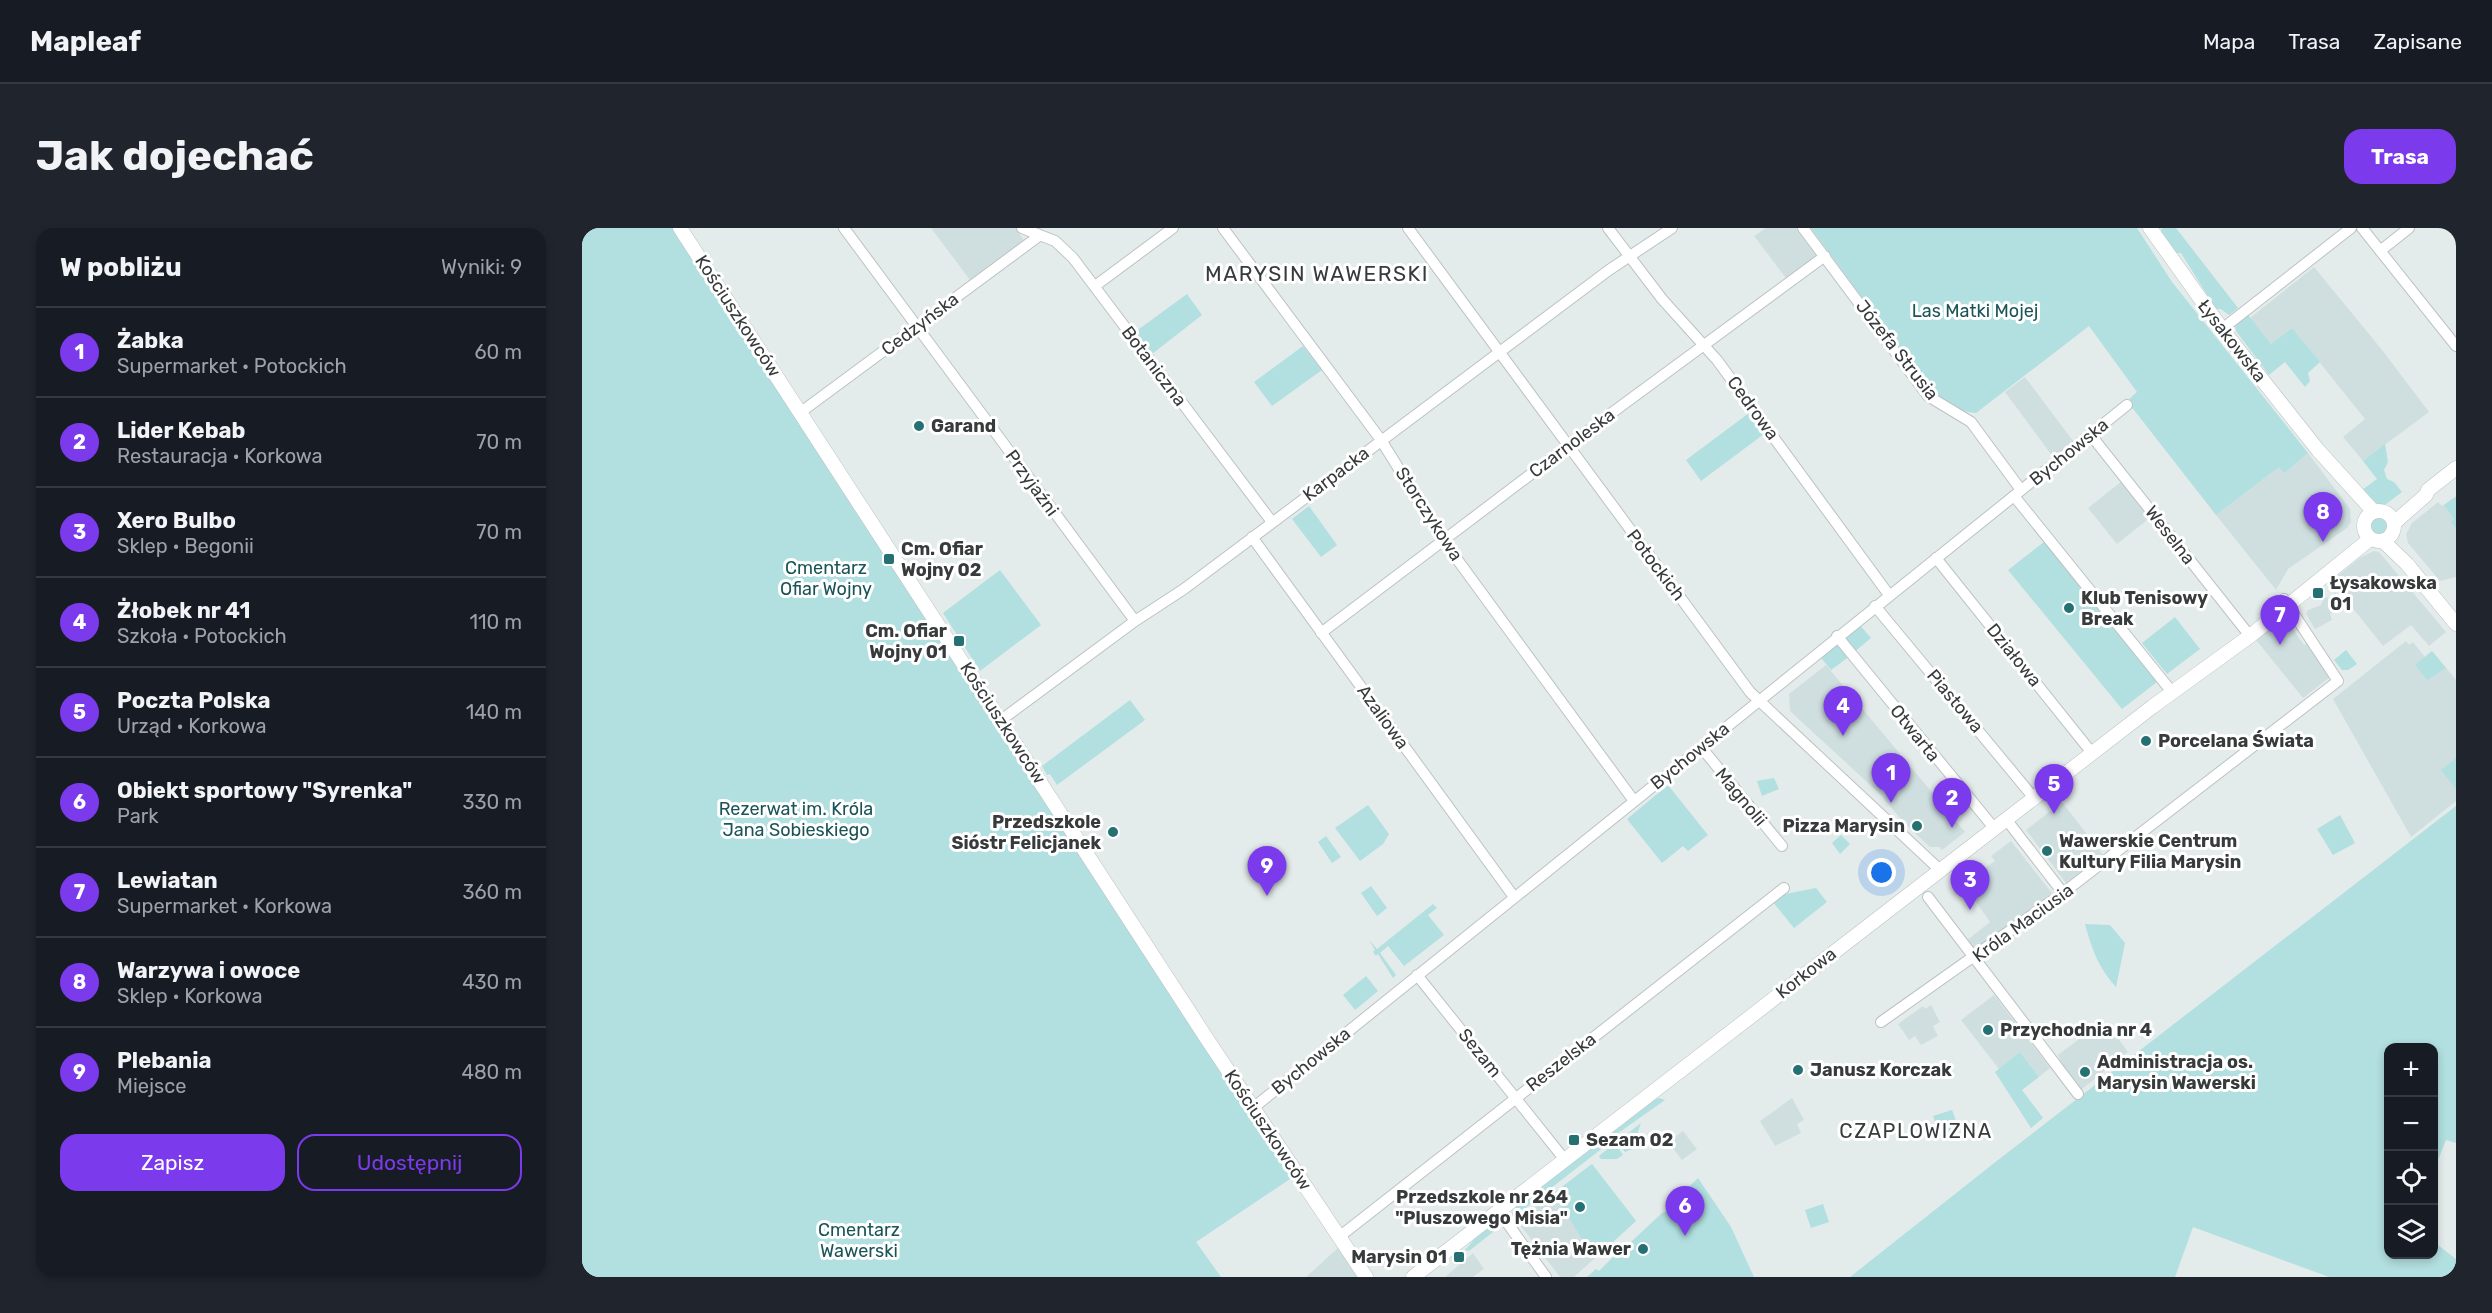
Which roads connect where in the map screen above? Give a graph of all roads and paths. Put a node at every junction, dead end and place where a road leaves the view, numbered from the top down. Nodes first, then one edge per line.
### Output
1 (844, 228) edge
2 (1022, 228) edge
3 (1173, 228) edge
4 (1223, 228) edge
5 (1408, 228) edge
6 (1608, 228) edge
7 (1672, 228) edge
8 (1803, 228) edge
9 (2150, 228) edge
10 (2351, 228) edge
11 (2362, 228) edge
12 (2409, 228) edge
13 (682, 229) edge
14 (1039, 236) junction
15 (2380, 251) junction
16 (1825, 256) junction
17 (1630, 257) junction
18 (1095, 286) junction
19 (916, 326) junction
20 (2222, 329) junction
21 (1705, 345) junction
22 (2456, 346) edge
23 (1498, 352) junction
24 (2127, 405) dead end
25 (801, 412) junction
26 (2090, 434) junction
27 (1381, 440) junction
28 (1568, 446) junction
29 (2456, 468) edge
30 (2018, 493) junction
31 (1272, 522) junction
32 (2378, 527) junction
33 (1252, 537) junction
34 (1443, 540) junction
35 (1936, 558) junction
36 (1889, 595) junction
37 (2286, 602) junction
38 (1875, 606) junction
39 (1135, 621) junction
40 (2456, 624) edge
41 (1321, 633) junction
42 (2248, 633) junction
43 (1837, 636) junction
44 (2172, 692) junction
45 (1758, 701) junction
46 (1000, 720) junction
47 (1701, 747) junction
48 (2092, 753) junction
49 (2034, 798) junction
50 (1634, 801) junction
51 (2006, 819) junction
52 (1994, 828) junction
53 (1782, 846) dead end
54 (1940, 870) junction
55 (1784, 888) dead end
56 (2063, 894) junction
57 (1514, 897) junction
58 (1928, 897) dead end
59 (1974, 958) junction
60 (1417, 975) junction
61 (1881, 1022) dead end
62 (2078, 1094) dead end
63 (1516, 1097) junction
64 (1252, 1108) junction
65 (1564, 1160) junction
66 (1498, 1210) junction
67 (1339, 1237) junction
68 (1366, 1277) edge
69 (1413, 1277) edge
70 (1546, 1277) edge

1 - 19 street, Przyjaźni
2 - 14 street, Botaniczna
3 - 18 street
4 - 27 street, Storczykowa
5 - 23 street, Potockich
6 - 17 street, Cedrowa
7 - 17 street, Karpacka
8 - 16 street, Józefa Strusia
9 - 20 street, Łysakowska
10 - 20 street
11 - 15 street
12 - 15 street
13 - 25 street, Kościuszkowców
14 - 18 street, Botaniczna
14 - 19 street, Cedzyńska
15 - 22 street
16 - 21 street, Czarnoleska
16 - 30 street, Józefa Strusia
17 - 21 street, Cedrowa
17 - 23 street, Karpacka
18 - 31 street, Botaniczna
19 - 25 street, Cedzyńska
19 - 39 street, Przyjaźni
20 - 32 street, Łysakowska
21 - 28 street, Czarnoleska
21 - 36 street, Cedrowa
23 - 27 street, Karpacka
23 - 28 street, Potockich
24 - 26 street, Bychowska
25 - 46 street, Kościuszkowców
26 - 30 street, Bychowska
26 - 42 street, Weselna
27 - 31 street, Karpacka
27 - 34 street, Storczykowa
28 - 34 street, Czarnoleska
28 - 45 street, Potockich
29 - 32 street, Korkowa
30 - 35 street, Bychowska
30 - 44 street, Józefa Strusia
31 - 33 street, Karpacka
32 - 37 street, Korkowa
32 - 40 street, Łysakowska
33 - 39 street, Karpacka
33 - 41 street, Azaliowa
34 - 41 street, Czarnoleska
34 - 50 street, Storczykowa
35 - 36 street, Bychowska
35 - 48 street, Działowa
36 - 38 street, Bychowska
37 - 42 street, Korkowa
37 - 56 street, Króla Maciusia
38 - 43 street, Bychowska
38 - 49 street, Piastowa
39 - 46 street, Karpacka
41 - 57 street, Azaliowa
42 - 44 street, Korkowa
43 - 45 street, Bychowska
43 - 52 street, Otwarta
44 - 48 street, Korkowa
45 - 47 street, Bychowska
45 - 54 street, Potockich
46 - 64 street, Kościuszkowców
47 - 50 street, Bychowska
47 - 53 street, Magnolii
48 - 49 street, Korkowa
49 - 51 street, Korkowa
50 - 57 street, Bychowska
51 - 52 street, Korkowa
51 - 56 street
52 - 54 street, Korkowa
54 - 65 street, Korkowa
55 - 63 street, Reszelska
56 - 59 street, Króla Maciusia
57 - 60 street, Bychowska
58 - 59 street
59 - 61 street, Króla Maciusia
59 - 62 street
60 - 63 street, Sezam
60 - 64 street, Bychowska
63 - 65 street, Sezam
63 - 67 street, Reszelska
64 - 67 street, Kościuszkowców
65 - 66 street, Korkowa
66 - 69 street, Korkowa
66 - 70 street
67 - 68 street, Kościuszkowców

